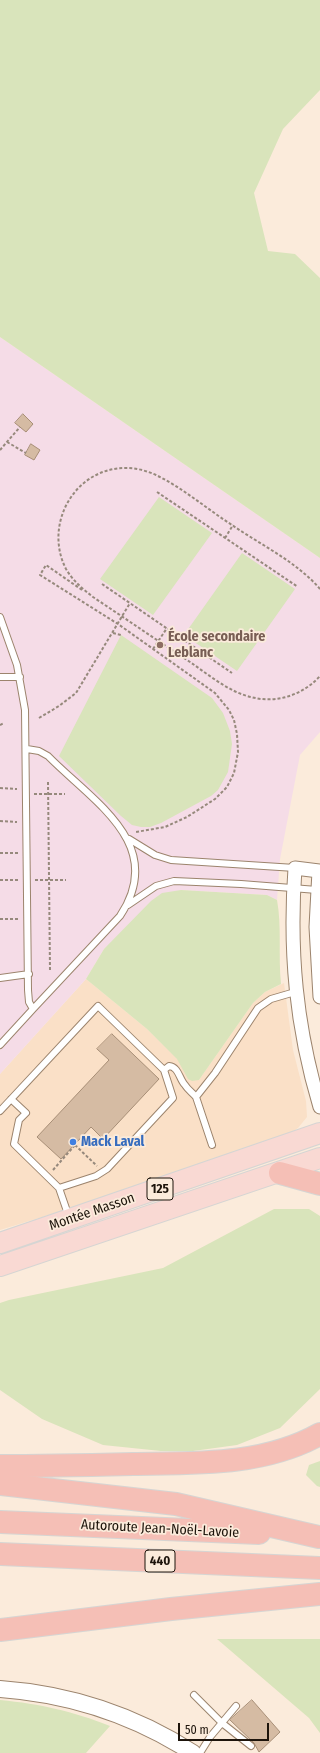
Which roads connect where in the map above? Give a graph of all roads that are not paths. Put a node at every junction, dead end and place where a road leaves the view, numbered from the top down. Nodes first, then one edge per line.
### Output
1 (0, 617) edge
2 (0, 677) edge
3 (20, 677) junction
4 (27, 749) junction
5 (129, 839) junction
6 (296, 868) junction
7 (294, 888) junction
8 (318, 890) junction
9 (128, 905) junction
10 (29, 974) junction
11 (0, 978) edge
12 (295, 992) junction
13 (320, 997) edge
14 (33, 1009) junction
15 (0, 1045) edge
16 (164, 1070) junction
17 (196, 1097) junction
18 (11, 1099) junction
19 (320, 1107) edge
20 (0, 1111) edge
21 (320, 1133) edge
22 (212, 1145) dead end
23 (320, 1158) edge
24 (280, 1173) junction
25 (320, 1184) edge
26 (59, 1188) junction
27 (70, 1220) junction
28 (0, 1243) edge
29 (0, 1266) edge
30 (320, 1434) edge
31 (0, 1466) edge
32 (0, 1484) edge
33 (0, 1522) edge
34 (319, 1537) edge
35 (0, 1554) edge
36 (320, 1568) edge
37 (320, 1594) edge
38 (0, 1630) edge
39 (0, 1689) edge
40 (194, 1695) dead end
41 (236, 1706) dead end
42 (222, 1723) junction
43 (251, 1746) dead end
44 (194, 1753) edge
45 (200, 1753) edge

1 - 3 lane
2 - 3 lane
3 - 4 lane
4 - 5 lane
4 - 10 lane
5 - 6 lane
5 - 9 lane
6 - 7 street
6 - 8 street
7 - 8 lane
7 - 9 lane
7 - 12 street
8 - 13 street
9 - 14 lane
10 - 11 lane
10 - 14 lane
12 - 17 lane
12 - 19 street
14 - 15 lane
16 - 17 lane
16 - 18 lane
16 - 26 lane
17 - 22 lane
18 - 20 lane
18 - 26 lane
21 - 27 main road, Montée Masson / 125
23 - 24 main road, Montée Masson
24 - 25 highway
24 - 29 main road, Montée Masson
26 - 27 lane
27 - 28 main road, Montée Masson / 125
30 - 31 highway
32 - 34 highway
33 - 34 highway, Autoroute Jean-Noël-Lavoie / 440
35 - 36 highway, 440
37 - 38 highway
39 - 44 street
40 - 42 lane
41 - 42 lane
42 - 43 lane
42 - 45 lane

